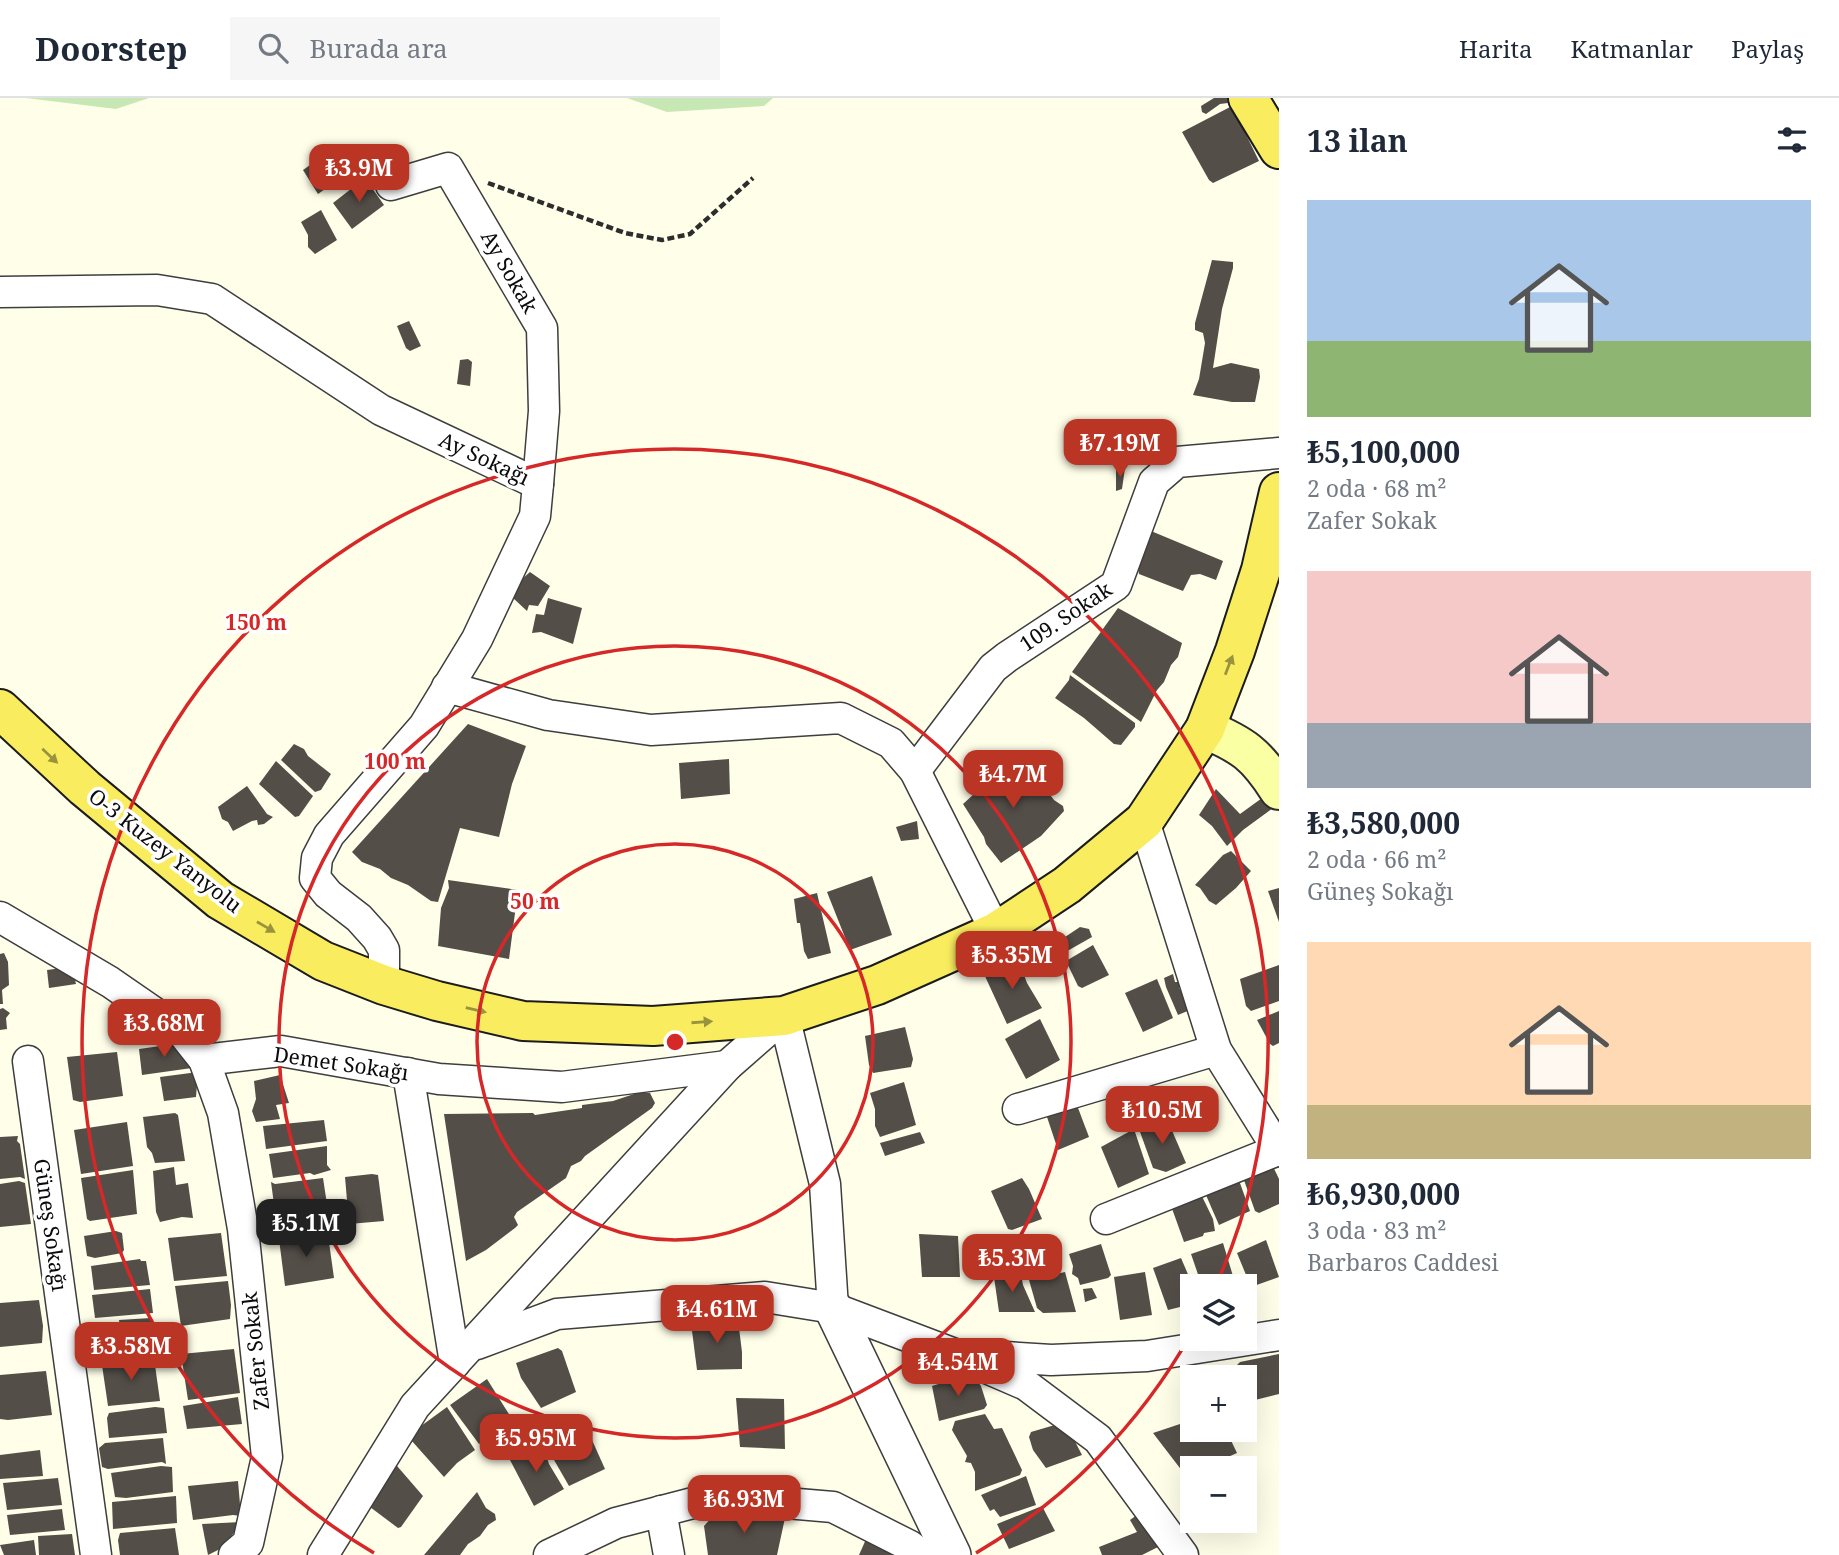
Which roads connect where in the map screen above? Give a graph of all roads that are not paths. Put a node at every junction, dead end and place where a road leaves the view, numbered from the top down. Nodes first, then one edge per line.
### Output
1 (1248, 98) edge
2 (1279, 148) edge
3 (391, 185) dead end
4 (0, 292) edge
5 (1279, 453) edge
6 (538, 484) junction
7 (1279, 492) edge
8 (447, 687) junction
9 (0, 709) edge
10 (1205, 729) junction
11 (915, 771) junction
12 (1279, 790) edge
13 (1143, 821) junction
14 (0, 917) edge
15 (996, 932) junction
16 (384, 985) junction
17 (785, 1016) junction
18 (1216, 1050) junction
19 (204, 1060) junction
20 (28, 1061) dead end
21 (727, 1066) junction
22 (408, 1073) junction
23 (1018, 1109) dead end
24 (1279, 1151) edge
25 (1106, 1219) dead end
26 (833, 1308) junction
27 (1279, 1335) edge
28 (952, 1353) junction
29 (463, 1354) junction
30 (661, 1511) junction
31 (96, 1555) edge
32 (234, 1555) edge
33 (323, 1555) edge
34 (549, 1555) edge
35 (669, 1555) edge
36 (922, 1555) edge
37 (952, 1555) edge
38 (1183, 1555) edge

1 - 2 main road
3 - 6 street, Ay Sokak
4 - 6 street, Ay Sokağı
5 - 11 street, 109. Sokak
6 - 8 street, Ay Sokağı
10 -> 7 main road, O-3 Kuzey Yanyolu
8 - 11 street
8 - 16 street, Ay Sokağı
9 -> 16 main road, O-3 Kuzey Yanyolu
10 - 12 main road
10 - 13 main road, O-3 Kuzey Yanyolu
11 - 15 street
13 - 15 main road, O-3 Kuzey Yanyolu
13 - 18 street
14 - 19 street
15 - 17 main road, O-3 Kuzey Yanyolu
16 -> 17 main road, O-3 Kuzey Yanyolu
17 - 21 street
17 - 26 street
18 - 23 street
18 - 24 street
19 - 22 street, Demet Sokağı
19 - 32 street, Zafer Sokak
20 - 31 street, Güneş Sokağı
21 - 22 street, Demet Sokağı
21 - 29 street
22 - 29 street
24 - 25 street
26 - 28 street
26 - 29 street
26 - 37 street
27 - 28 street
28 - 38 street
29 - 33 street
30 - 34 street
30 - 35 street
30 - 36 street

